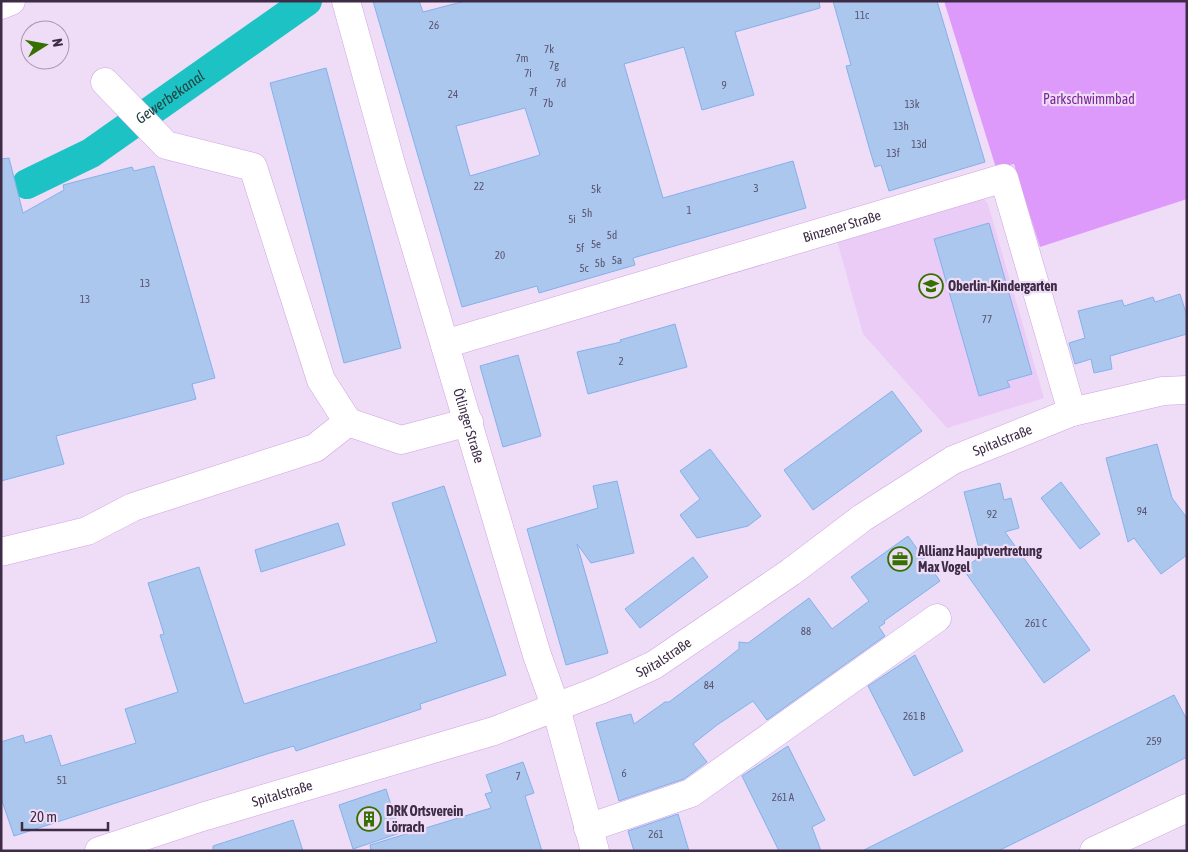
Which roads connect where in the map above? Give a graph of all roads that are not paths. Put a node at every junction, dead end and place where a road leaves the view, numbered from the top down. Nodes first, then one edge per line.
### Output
1 (11, 1) edge
2 (346, 1) edge
3 (1, 5) edge
4 (105, 82) dead end
5 (445, 344) junction
6 (1187, 390) edge
7 (1072, 412) junction
8 (348, 422) junction
9 (469, 422) junction
10 (1, 552) edge
11 (937, 618) dead end
12 (556, 708) junction
13 (1187, 808) edge
14 (591, 839) edge
15 (98, 851) edge
16 (1094, 851) edge

1 - 3 street
2 - 5 street, Ötlinger Straße
4 - 8 street
5 - 7 street, Binzener Straße
5 - 9 street, Ötlinger Straße
6 - 7 street, Spitalstraße
7 - 12 street, Spitalstraße
8 - 9 street
8 - 10 street
9 - 12 street, Ötlinger Straße
11 - 14 street
12 - 14 street, Ötlinger Straße
12 - 15 street, Spitalstraße
13 - 16 street

